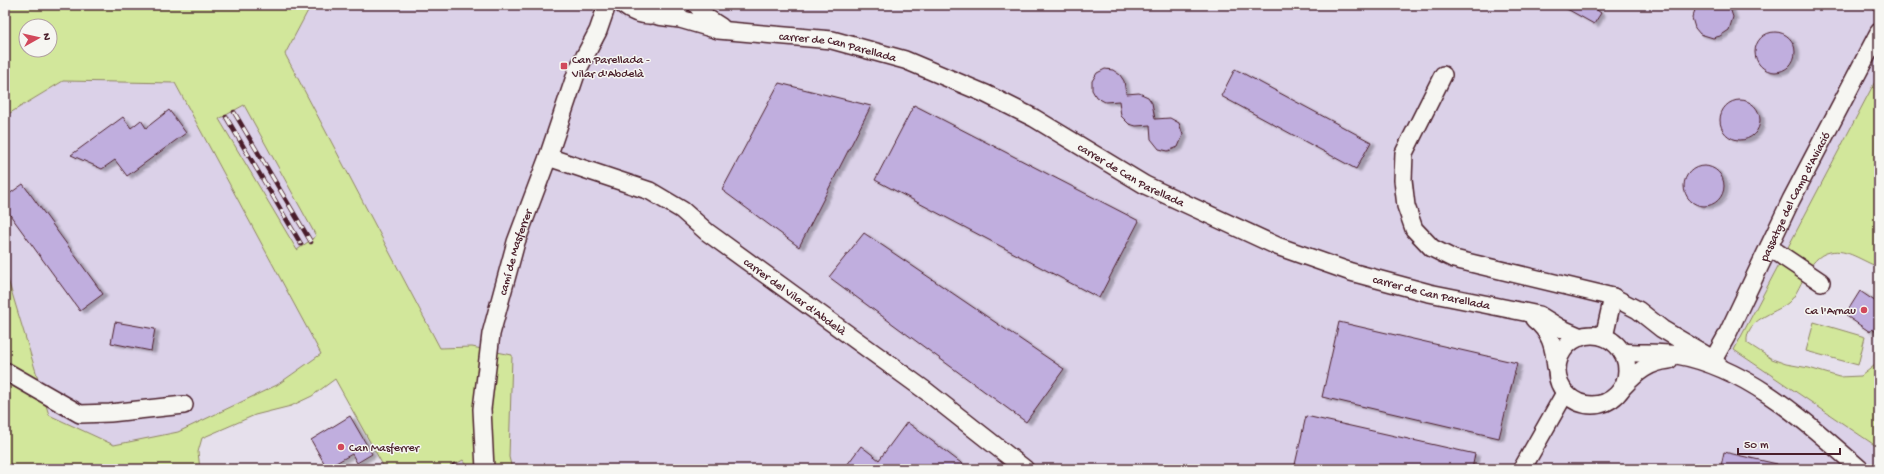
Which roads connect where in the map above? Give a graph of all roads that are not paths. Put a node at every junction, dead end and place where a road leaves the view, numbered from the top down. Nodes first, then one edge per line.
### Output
1 (607, 5) edge
2 (681, 5) edge
3 (697, 5) edge
4 (625, 7) edge
5 (658, 16) junction
6 (1879, 32) edge
7 (748, 34) junction
8 (591, 44) junction
9 (1443, 75) dead end
10 (548, 157) junction
11 (1769, 247) junction
12 (1821, 282) dead end
13 (1613, 297) junction
14 (1521, 310) junction
15 (1581, 337) junction
16 (1604, 337) junction
17 (1622, 352) junction
18 (1696, 360) junction
19 (1717, 364) junction
20 (5, 371) edge
21 (1557, 372) junction
22 (1624, 386) junction
23 (1565, 393) junction
24 (184, 405) dead end
25 (1585, 405) junction
26 (1544, 433) junction
27 (485, 469) edge
28 (1025, 469) edge
29 (1522, 469) edge
30 (1860, 469) edge

1 - 8 street, camí de Masferrer
2 - 5 street
3 - 7 street, carrer de Can Parellada
4 - 5 street, carrer de Can Parellada
4 - 8 street, camí de Masferrer
5 - 7 street, carrer de Can Parellada
6 - 11 street, passatge del Camp d'Aviació
7 - 14 street, carrer de Can Parellada
8 - 10 street, camí de Masferrer
9 - 13 street
10 - 27 street, camí de Masferrer
10 - 28 street, carrer del Vilar d'Abdelà
11 - 12 street
11 - 19 street, passatge del Camp d'Aviació
13 - 16 street
13 - 19 street
14 - 15 street, carrer de Can Parellada
14 - 21 street, carrer de Can Parellada
15 - 16 street
15 - 21 street
16 - 17 street
17 - 18 street
17 - 22 street
18 - 19 street
18 - 22 street
19 - 30 street
20 - 24 street
21 - 23 street
22 - 25 street
23 - 25 street
23 - 26 street
25 - 26 street
26 - 29 street

